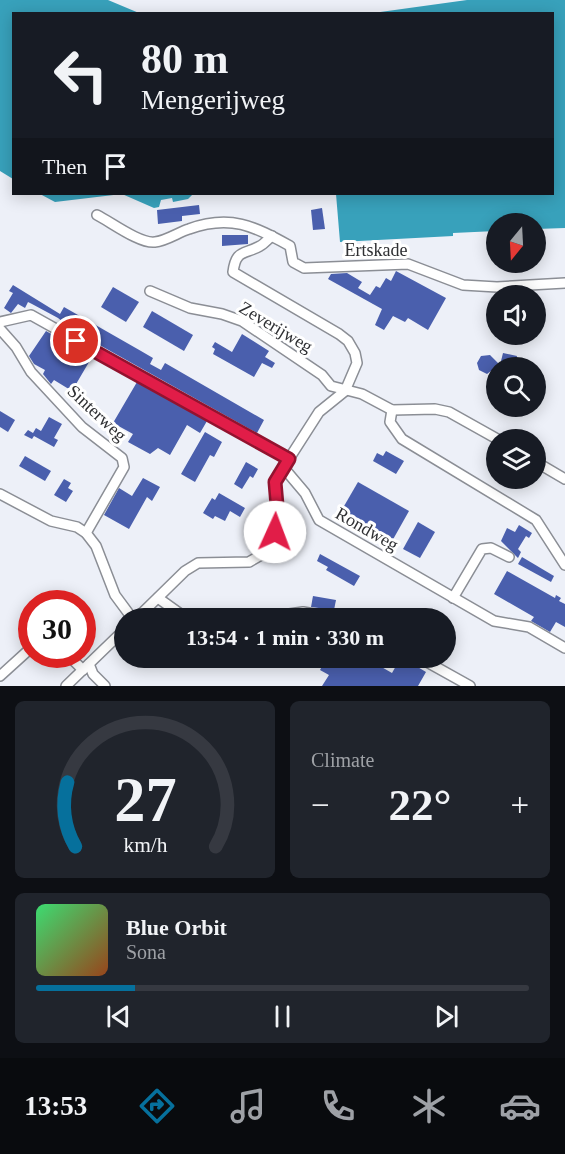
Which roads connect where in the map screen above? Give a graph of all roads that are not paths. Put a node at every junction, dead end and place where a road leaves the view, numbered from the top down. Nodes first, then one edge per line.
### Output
1 (97, 214) dead end
2 (272, 236) junction
3 (565, 283) edge
4 (150, 291) dead end
5 (0, 322) edge
6 (0, 329) edge
7 (345, 391) junction
8 (392, 410) junction
9 (486, 433) edge
10 (286, 463) junction
11 (546, 468) edge
12 (565, 478) edge
13 (0, 494) edge
14 (86, 533) junction
15 (509, 557) dead end
16 (565, 565) edge
17 (158, 598) junction
18 (453, 598) junction
19 (125, 608) edge
20 (148, 608) edge
21 (172, 608) edge
22 (114, 640) edge
23 (565, 648) edge
24 (96, 657) edge
25 (18, 660) edge
26 (85, 668) edge
27 (87, 668) edge
28 (438, 668) edge
29 (0, 676) edge
30 (66, 686) edge
31 (105, 686) edge
32 (470, 686) edge

1 - 2 street, Ertskade
2 - 3 street, Ertskade
2 - 7 street
4 - 7 street, Zeverijweg
5 - 10 street
6 - 14 street, Sinterweg
7 - 8 street, Zeverijweg
7 - 10 street
8 - 9 street
8 - 16 street
10 - 17 street
10 - 18 street, Rondweg
11 - 12 street
13 - 14 street
14 - 19 street
15 - 18 street
17 - 20 street
17 - 21 street
18 - 23 street, Rondweg
22 - 24 street
25 - 29 street
26 - 30 street
27 - 31 street
28 - 32 street

